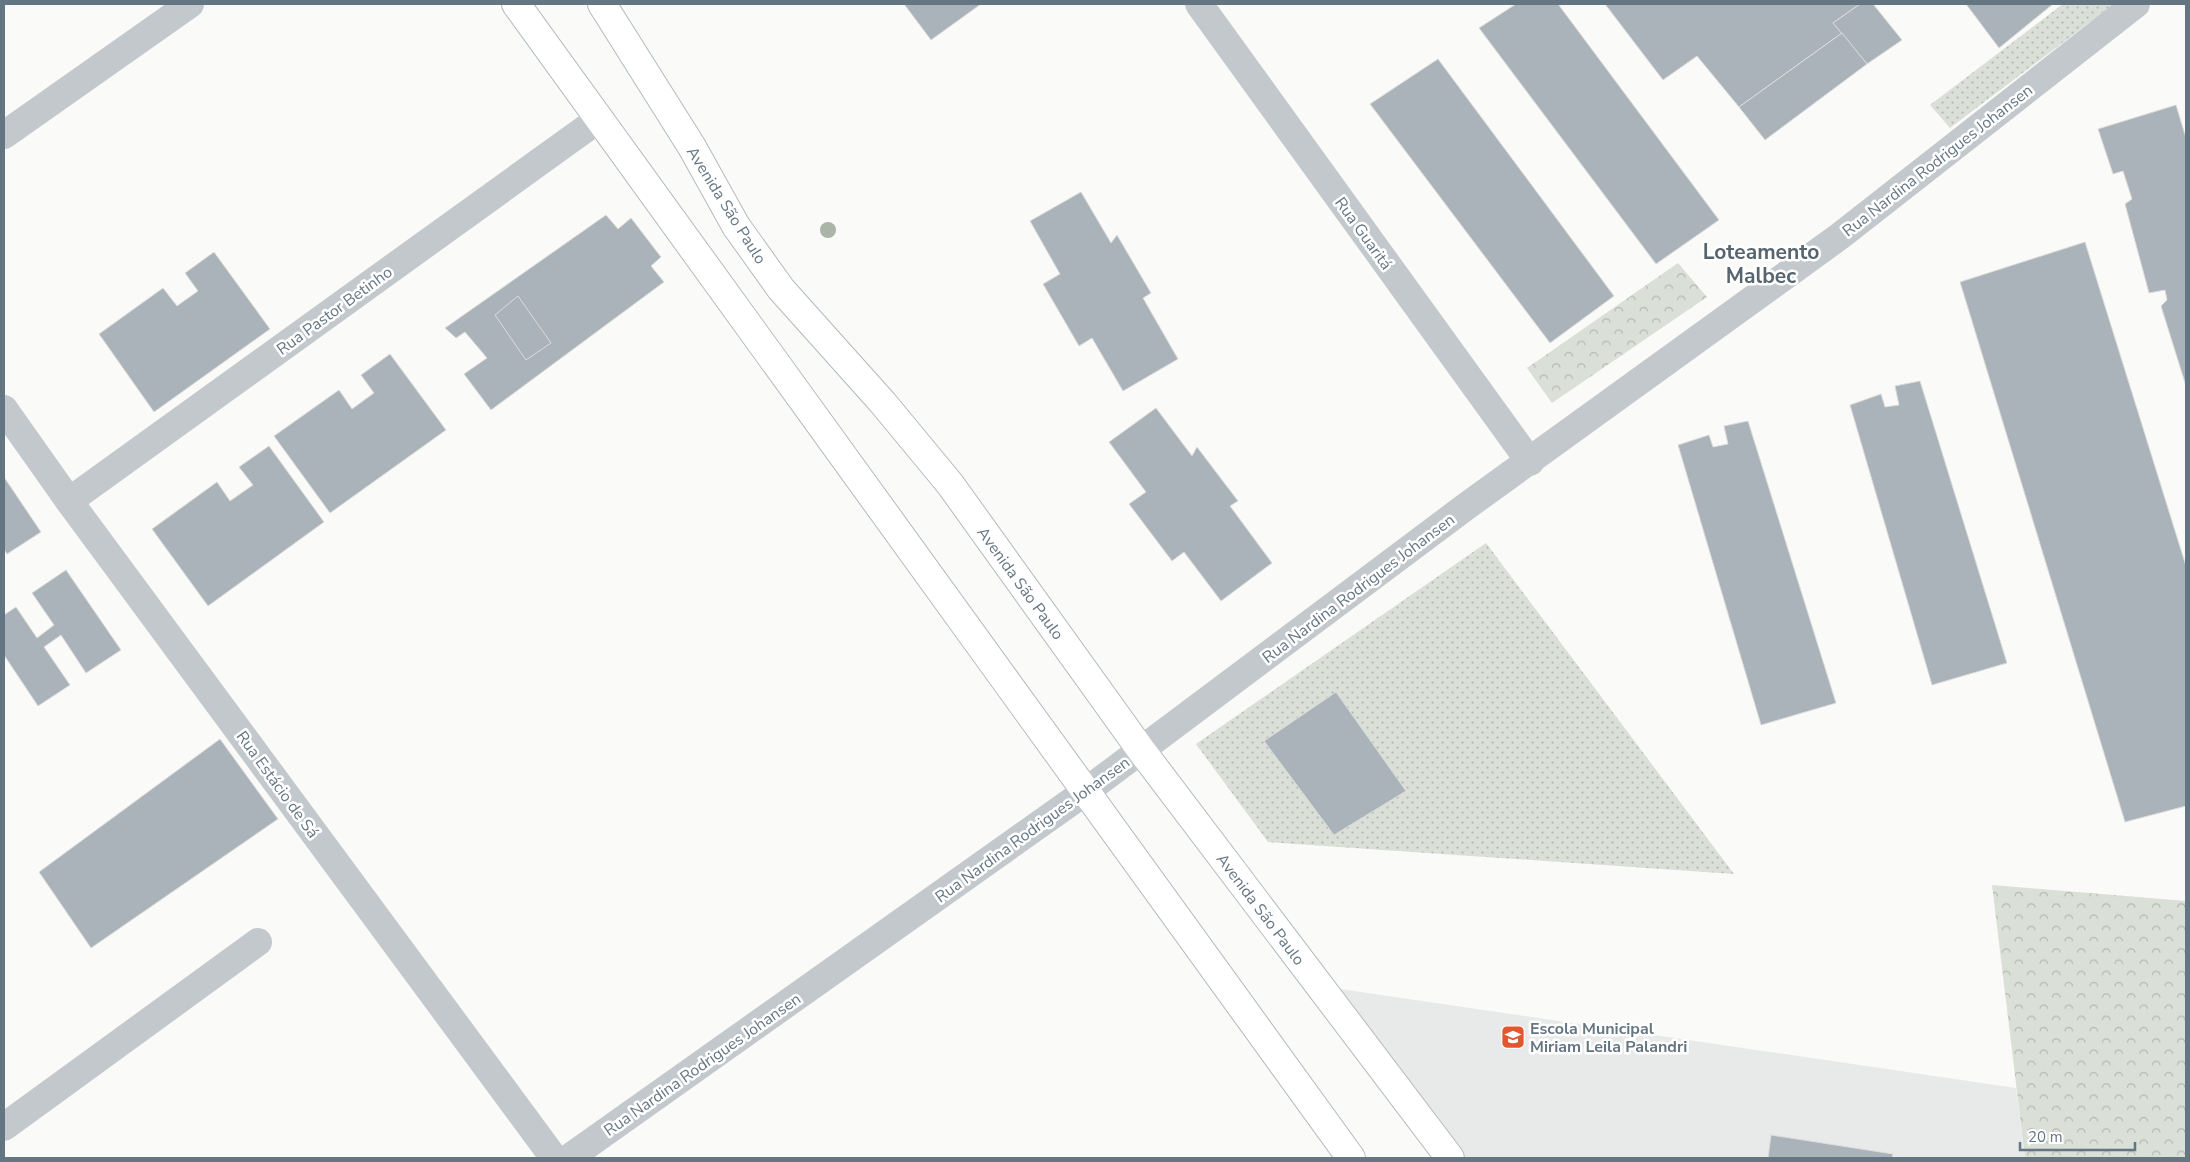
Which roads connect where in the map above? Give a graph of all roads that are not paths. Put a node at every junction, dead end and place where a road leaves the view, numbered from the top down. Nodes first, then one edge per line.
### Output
1 (190, 4) edge
2 (516, 4) edge
3 (602, 4) edge
4 (1199, 4) edge
5 (2136, 4) edge
6 (599, 119) junction
7 (4, 136) edge
8 (4, 409) edge
9 (1530, 462) junction
10 (69, 501) junction
11 (1141, 750) junction
12 (1085, 792) junction
13 (258, 942) dead end
14 (4, 1127) edge
15 (554, 1158) edge
16 (569, 1158) edge
17 (1351, 1158) edge
18 (1450, 1158) edge

1 - 7 street
2 - 6 main road
3 - 11 main road, Avenida São Paulo
4 - 9 street, Rua Guaritá
5 - 9 street, Rua Nardina Rodrigues Johansen
6 - 10 street, Rua Pastor Betinho
6 - 12 main road
8 - 10 street, Rua Estácio de Sá
9 - 11 street, Rua Nardina Rodrigues Johansen
10 - 15 street, Rua Estácio de Sá
11 - 12 street, Rua Nardina Rodrigues Johansen
11 - 18 main road, Avenida São Paulo
12 - 16 street, Rua Nardina Rodrigues Johansen
12 - 17 main road
13 - 14 street

